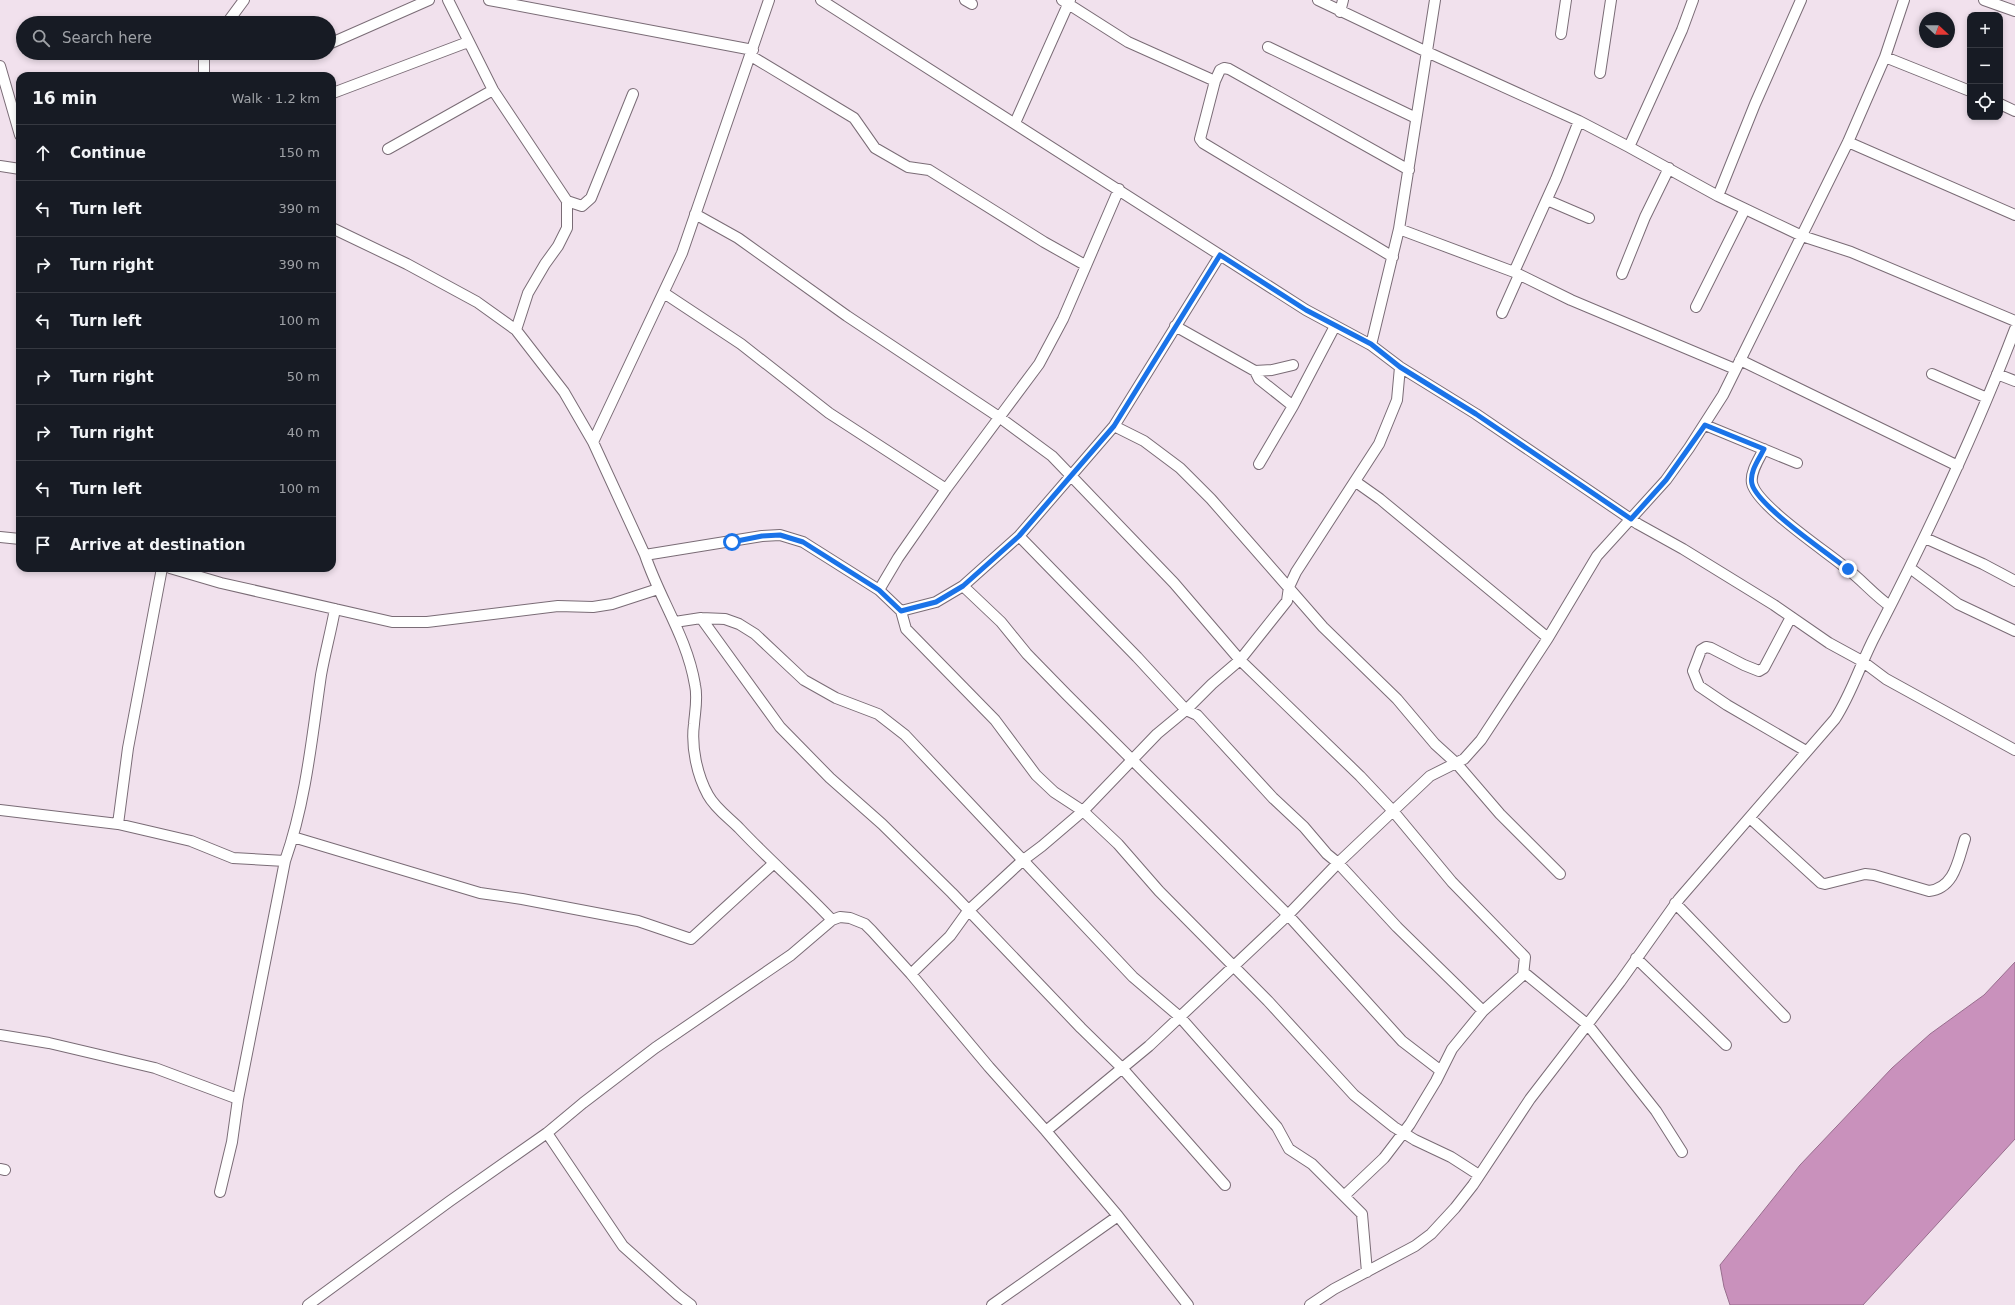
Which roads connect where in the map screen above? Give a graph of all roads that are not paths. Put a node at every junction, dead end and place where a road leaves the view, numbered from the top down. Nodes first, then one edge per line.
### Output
1 (244, 0) edge
2 (429, 0) edge
3 (448, 0) edge
4 (489, 0) edge
5 (769, 0) edge
6 (823, 0) edge
7 (1318, 0) edge
8 (1343, 0) edge
9 (1435, 0) edge
10 (1566, 0) edge
11 (1611, 0) edge
12 (1693, 0) edge
13 (1801, 0) edge
14 (1904, 0) edge
15 (1984, 0) edge
16 (1066, 1) edge
17 (538, 4) edge
18 (2015, 11) edge
19 (1340, 12) junction
20 (232, 16) edge
21 (1561, 34) dead end
22 (336, 41) edge
23 (468, 42) junction
24 (1268, 47) dead end
25 (1426, 52) junction
26 (752, 53) junction
27 (1885, 57) junction
28 (204, 60) edge
29 (0, 66) edge
30 (204, 72) edge
31 (1600, 73) dead end
32 (1215, 81) junction
33 (494, 90) junction
34 (1967, 90) edge
35 (336, 92) edge
36 (633, 94) dead end
37 (2003, 105) edge
38 (2015, 111) edge
39 (1416, 118) junction
40 (16, 121) edge
41 (1579, 121) junction
42 (1015, 123) junction
43 (1848, 142) junction
44 (1629, 147) junction
45 (388, 149) dead end
46 (0, 166) edge
47 (16, 168) edge
48 (1669, 168) junction
49 (1409, 170) junction
50 (1119, 189) junction
51 (1718, 196) junction
52 (1547, 200) junction
53 (567, 201) junction
54 (1745, 208) junction
55 (695, 214) junction
56 (2015, 215) edge
57 (1589, 218) dead end
58 (1399, 229) junction
59 (336, 230) edge
60 (1802, 236) junction
61 (1220, 255) junction
62 (1393, 257) junction
63 (1085, 265) junction
64 (1516, 274) junction
65 (1622, 274) dead end
66 (664, 293) junction
67 (1696, 307) dead end
68 (1502, 313) dead end
69 (2015, 321) edge
70 (1175, 326) junction
71 (1335, 326) junction
72 (2015, 329) edge
73 (516, 330) junction
74 (1371, 344) junction
75 (1740, 360) junction
76 (1293, 365) dead end
77 (1400, 367) junction
78 (1735, 369) junction
79 (1255, 371) junction
80 (1932, 374) dead end
81 (1997, 374) junction
82 (2015, 381) edge
83 (1987, 398) junction
84 (1293, 406) junction
85 (999, 417) junction
86 (1705, 425) junction
87 (1114, 426) junction
88 (593, 442) junction
89 (1764, 449) junction
90 (1797, 463) dead end
91 (1259, 464) dead end
92 (1958, 466) junction
93 (1072, 475) junction
94 (1356, 482) junction
95 (946, 489) junction
96 (1631, 519) junction
97 (1019, 536) junction
98 (0, 538) edge
99 (1925, 538) junction
100 (16, 539) edge
101 (645, 555) junction
102 (1910, 568) junction
103 (161, 572) edge
104 (184, 572) edge
105 (2015, 581) edge
106 (963, 586) junction
107 (1289, 587) junction
108 (658, 588) junction
109 (879, 590) junction
110 (1890, 606) junction
111 (335, 609) junction
112 (901, 611) junction
113 (1791, 617) junction
114 (701, 618) junction
115 (675, 622) junction
116 (2015, 632) edge
117 (1548, 638) junction
118 (1240, 660) junction
119 (1862, 662) junction
120 (1186, 710) junction
121 (2015, 750) edge
122 (1806, 752) junction
123 (1132, 758) junction
124 (1457, 764) junction
125 (0, 810) edge
126 (1083, 811) junction
127 (1393, 811) junction
128 (1750, 818) junction
129 (118, 824) junction
130 (293, 837) junction
131 (1965, 839) dead end
132 (285, 861) junction
133 (1022, 861) junction
134 (773, 864) junction
135 (1338, 864) junction
136 (1560, 874) dead end
137 (1675, 903) junction
138 (968, 910) junction
139 (1288, 915) junction
140 (832, 920) junction
141 (1636, 958) junction
142 (1232, 966) junction
143 (911, 974) junction
144 (1523, 975) junction
145 (1484, 1010) junction
146 (1785, 1017) dead end
147 (1180, 1018) junction
148 (1588, 1025) junction
149 (0, 1035) edge
150 (1726, 1045) dead end
151 (1122, 1068) junction
152 (1441, 1072) junction
153 (238, 1099) junction
154 (1046, 1131) junction
155 (548, 1133) junction
156 (1404, 1133) junction
157 (1682, 1152) dead end
158 (1479, 1175) junction
159 (1225, 1185) dead end
160 (220, 1192) dead end
161 (1345, 1196) junction
162 (1118, 1216) junction
163 (1368, 1272) junction
164 (308, 1305) edge
165 (691, 1305) edge
166 (992, 1305) edge
167 (1188, 1305) edge
168 (1310, 1305) edge

1 - 20 street
2 - 22 street
3 - 23 street
4 - 17 street
5 - 26 street
6 - 42 street
7 - 19 street
8 - 19 street
9 - 25 street
10 - 21 street
11 - 31 street
12 - 44 street
13 - 51 street
14 - 27 street
15 - 18 street
16 - 32 street
16 - 42 street
17 - 26 street
19 - 25 street
23 - 33 street
23 - 35 street
24 - 39 street
25 - 39 street
25 - 41 street
26 - 55 street
26 - 63 street
27 - 34 street
27 - 43 street
28 - 30 street
29 - 40 street
32 - 49 street
32 - 62 street
33 - 45 street
33 - 53 street
36 - 53 street
37 - 38 street
39 - 49 street
41 - 44 street
41 - 52 street
42 - 50 street
43 - 56 street
43 - 60 street
44 - 48 street
46 - 47 street
48 - 51 street
48 - 65 street
49 - 58 street
50 - 61 street
50 - 63 street
51 - 54 street
52 - 57 street
52 - 64 street
53 - 73 street
54 - 60 street
54 - 67 street
55 - 66 street
55 - 85 street
58 - 62 street
58 - 64 street
59 - 73 street
60 - 69 street
60 - 75 street
61 - 70 street
61 - 71 street
62 - 74 street
63 - 85 street
64 - 68 street
64 - 78 street
66 - 88 street
66 - 95 street
70 - 79 street
70 - 87 street
71 - 74 street
71 - 84 street
72 - 81 street
73 - 88 street
74 - 77 street
75 - 78 street
75 - 92 street
76 - 79 street
77 - 94 street
77 - 96 street
78 - 86 street
79 - 84 street
80 - 83 street
81 - 82 street
81 - 83 street
83 - 92 street
84 - 91 street
85 - 93 street
85 - 95 street
86 - 89 street
86 - 96 street
87 - 93 street
87 - 107 street
88 - 101 street
89 - 90 street
89 - 110 street
92 - 99 street
93 - 97 street
93 - 118 street
94 - 107 street
94 - 117 street
95 - 109 street
96 - 113 street
96 - 117 street
97 - 106 street
97 - 120 street
98 - 100 street
99 - 102 street
99 - 105 street
101 - 108 street
101 - 109 street
102 - 110 street
102 - 116 street
103 - 129 street
104 - 111 street
106 - 112 street
106 - 123 street
107 - 118 street
107 - 124 street
108 - 111 street
108 - 115 street
109 - 112 street
110 - 119 street
111 - 130 street
112 - 126 street
113 - 119 street
113 - 122 street
114 - 115 street
114 - 133 street
114 - 138 street
115 - 134 street
117 - 124 street
118 - 120 street
118 - 127 street
119 - 121 street
119 - 122 street
120 - 123 street
120 - 135 street
122 - 128 street
123 - 126 street
123 - 139 street
124 - 127 street
124 - 136 street
125 - 129 street
126 - 133 street
126 - 142 street
127 - 135 street
127 - 144 street
128 - 131 street
128 - 137 street
129 - 132 street
130 - 132 street
130 - 134 street
132 - 153 street
133 - 138 street
133 - 147 street
134 - 140 street
135 - 139 street
135 - 145 street
137 - 141 street
137 - 146 street
138 - 143 street
138 - 151 street
139 - 142 street
139 - 152 street
140 - 143 street
140 - 155 street
141 - 148 street
141 - 150 street
142 - 147 street
142 - 156 street
143 - 154 street
144 - 145 street
144 - 148 street
145 - 152 street
147 - 151 street
147 - 161 street
148 - 157 street
148 - 158 street
149 - 153 street
151 - 154 street
151 - 159 street
152 - 156 street
153 - 160 street
154 - 162 street
155 - 164 street
155 - 165 street
156 - 158 street
156 - 161 street
158 - 163 street
161 - 163 street
162 - 166 street
162 - 167 street
163 - 168 street

